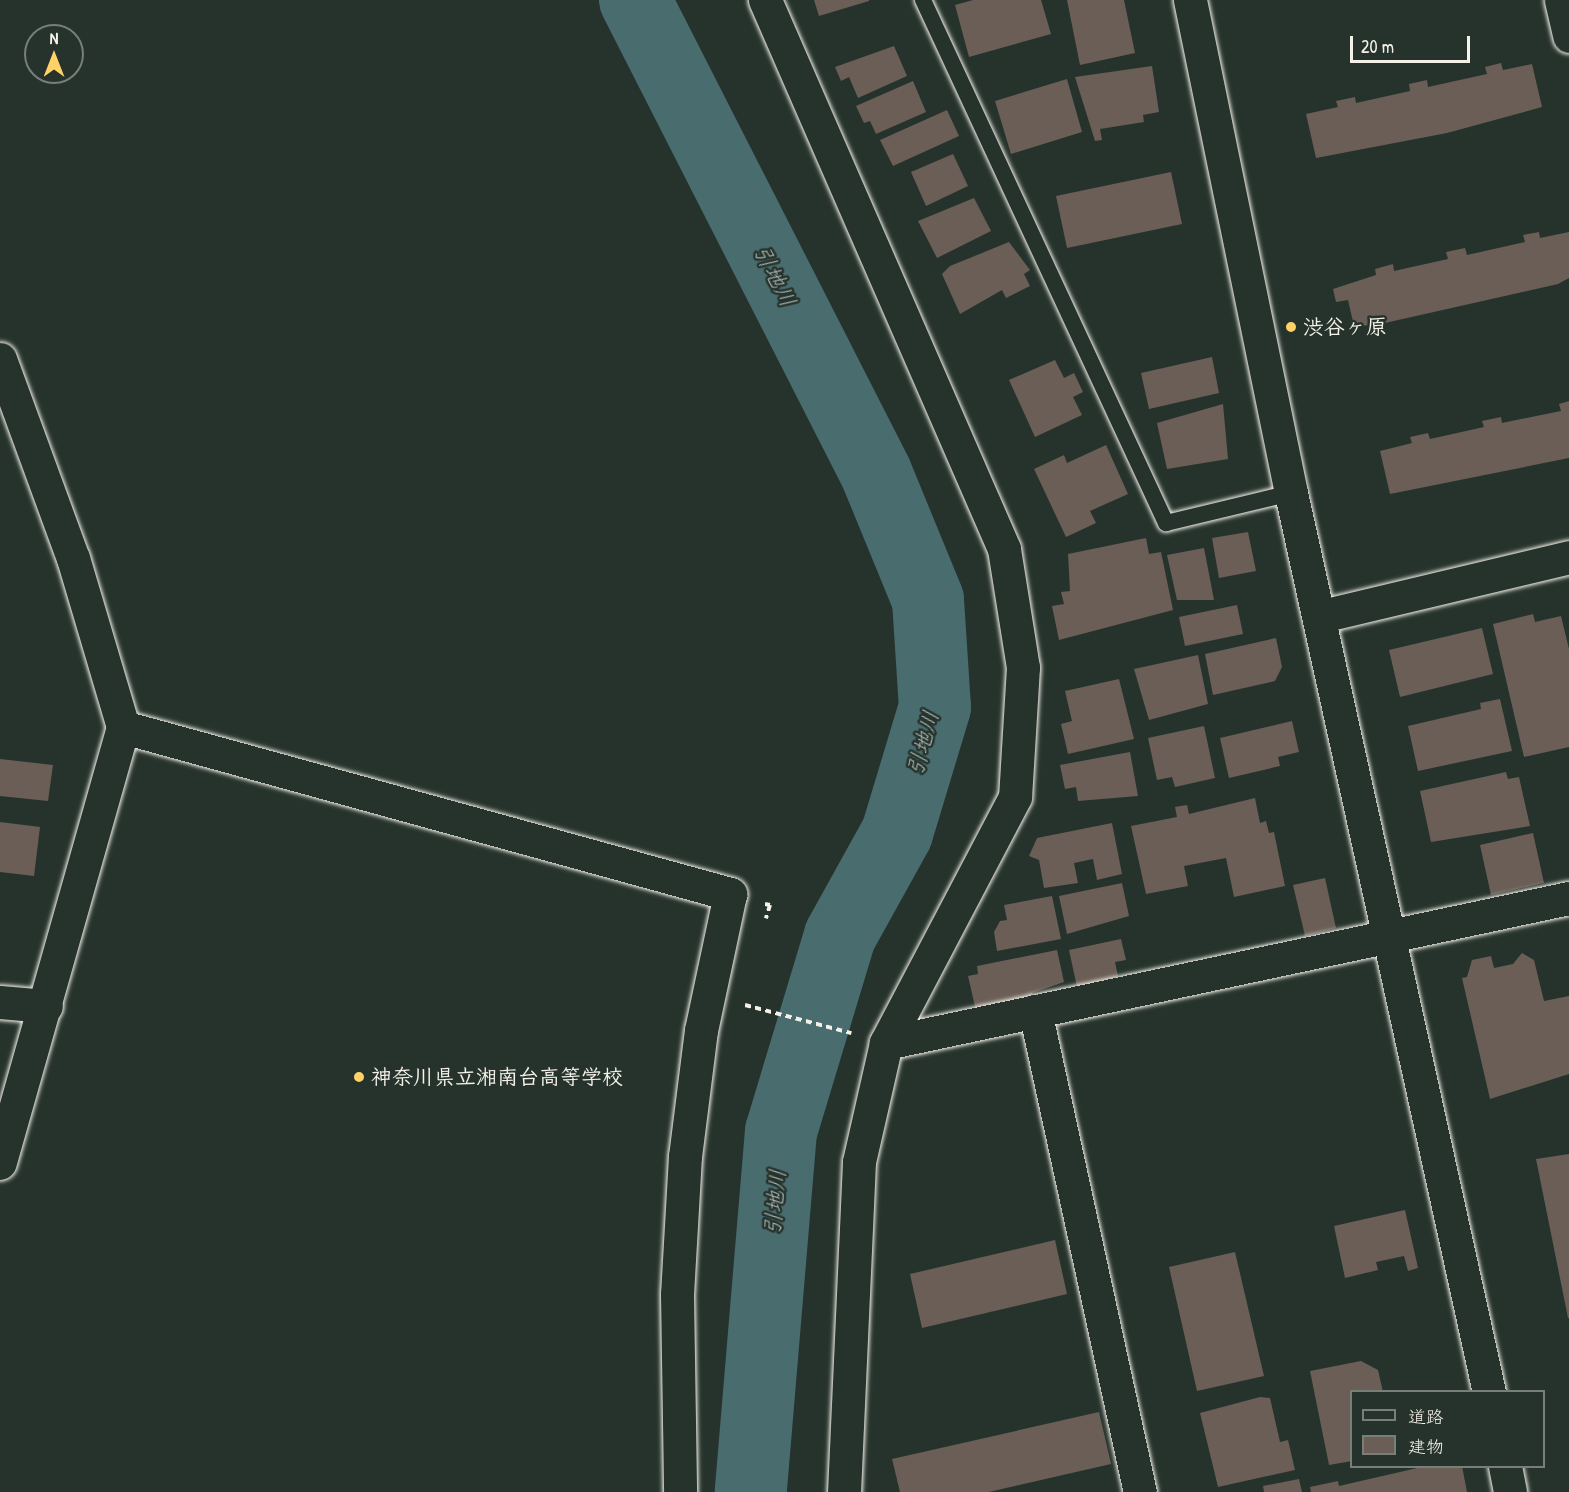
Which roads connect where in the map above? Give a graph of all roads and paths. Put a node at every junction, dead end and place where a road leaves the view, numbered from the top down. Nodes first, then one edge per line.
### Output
1 (765, 0) edge
2 (923, 0) edge
3 (1190, 0) edge
4 (1561, 0) edge
5 (1569, 36) edge
6 (0, 359) edge
7 (1291, 493) junction
8 (1569, 557) edge
9 (1322, 616) junction
10 (123, 727) junction
11 (1569, 898) edge
12 (1391, 934) junction
13 (0, 1002) edge
14 (46, 1006) junction
15 (748, 1006) dead end
16 (1035, 1011) junction
17 (848, 1032) dead end
18 (886, 1042) junction
19 (0, 1163) edge
20 (1489, 1390) edge
21 (1505, 1468) edge
22 (680, 1492) edge
23 (844, 1492) edge
24 (1140, 1492) edge
25 (1510, 1492) edge

1 - 18 street
2 - 7 lane
3 - 7 street
4 - 5 street
6 - 10 street
7 - 9 street
8 - 9 street
9 - 12 street
10 - 14 street
10 - 22 street
11 - 12 street
12 - 16 street
12 - 20 street
13 - 14 street
14 - 19 street
15 - 17 path
16 - 18 street
16 - 24 street
18 - 23 street
21 - 25 street

